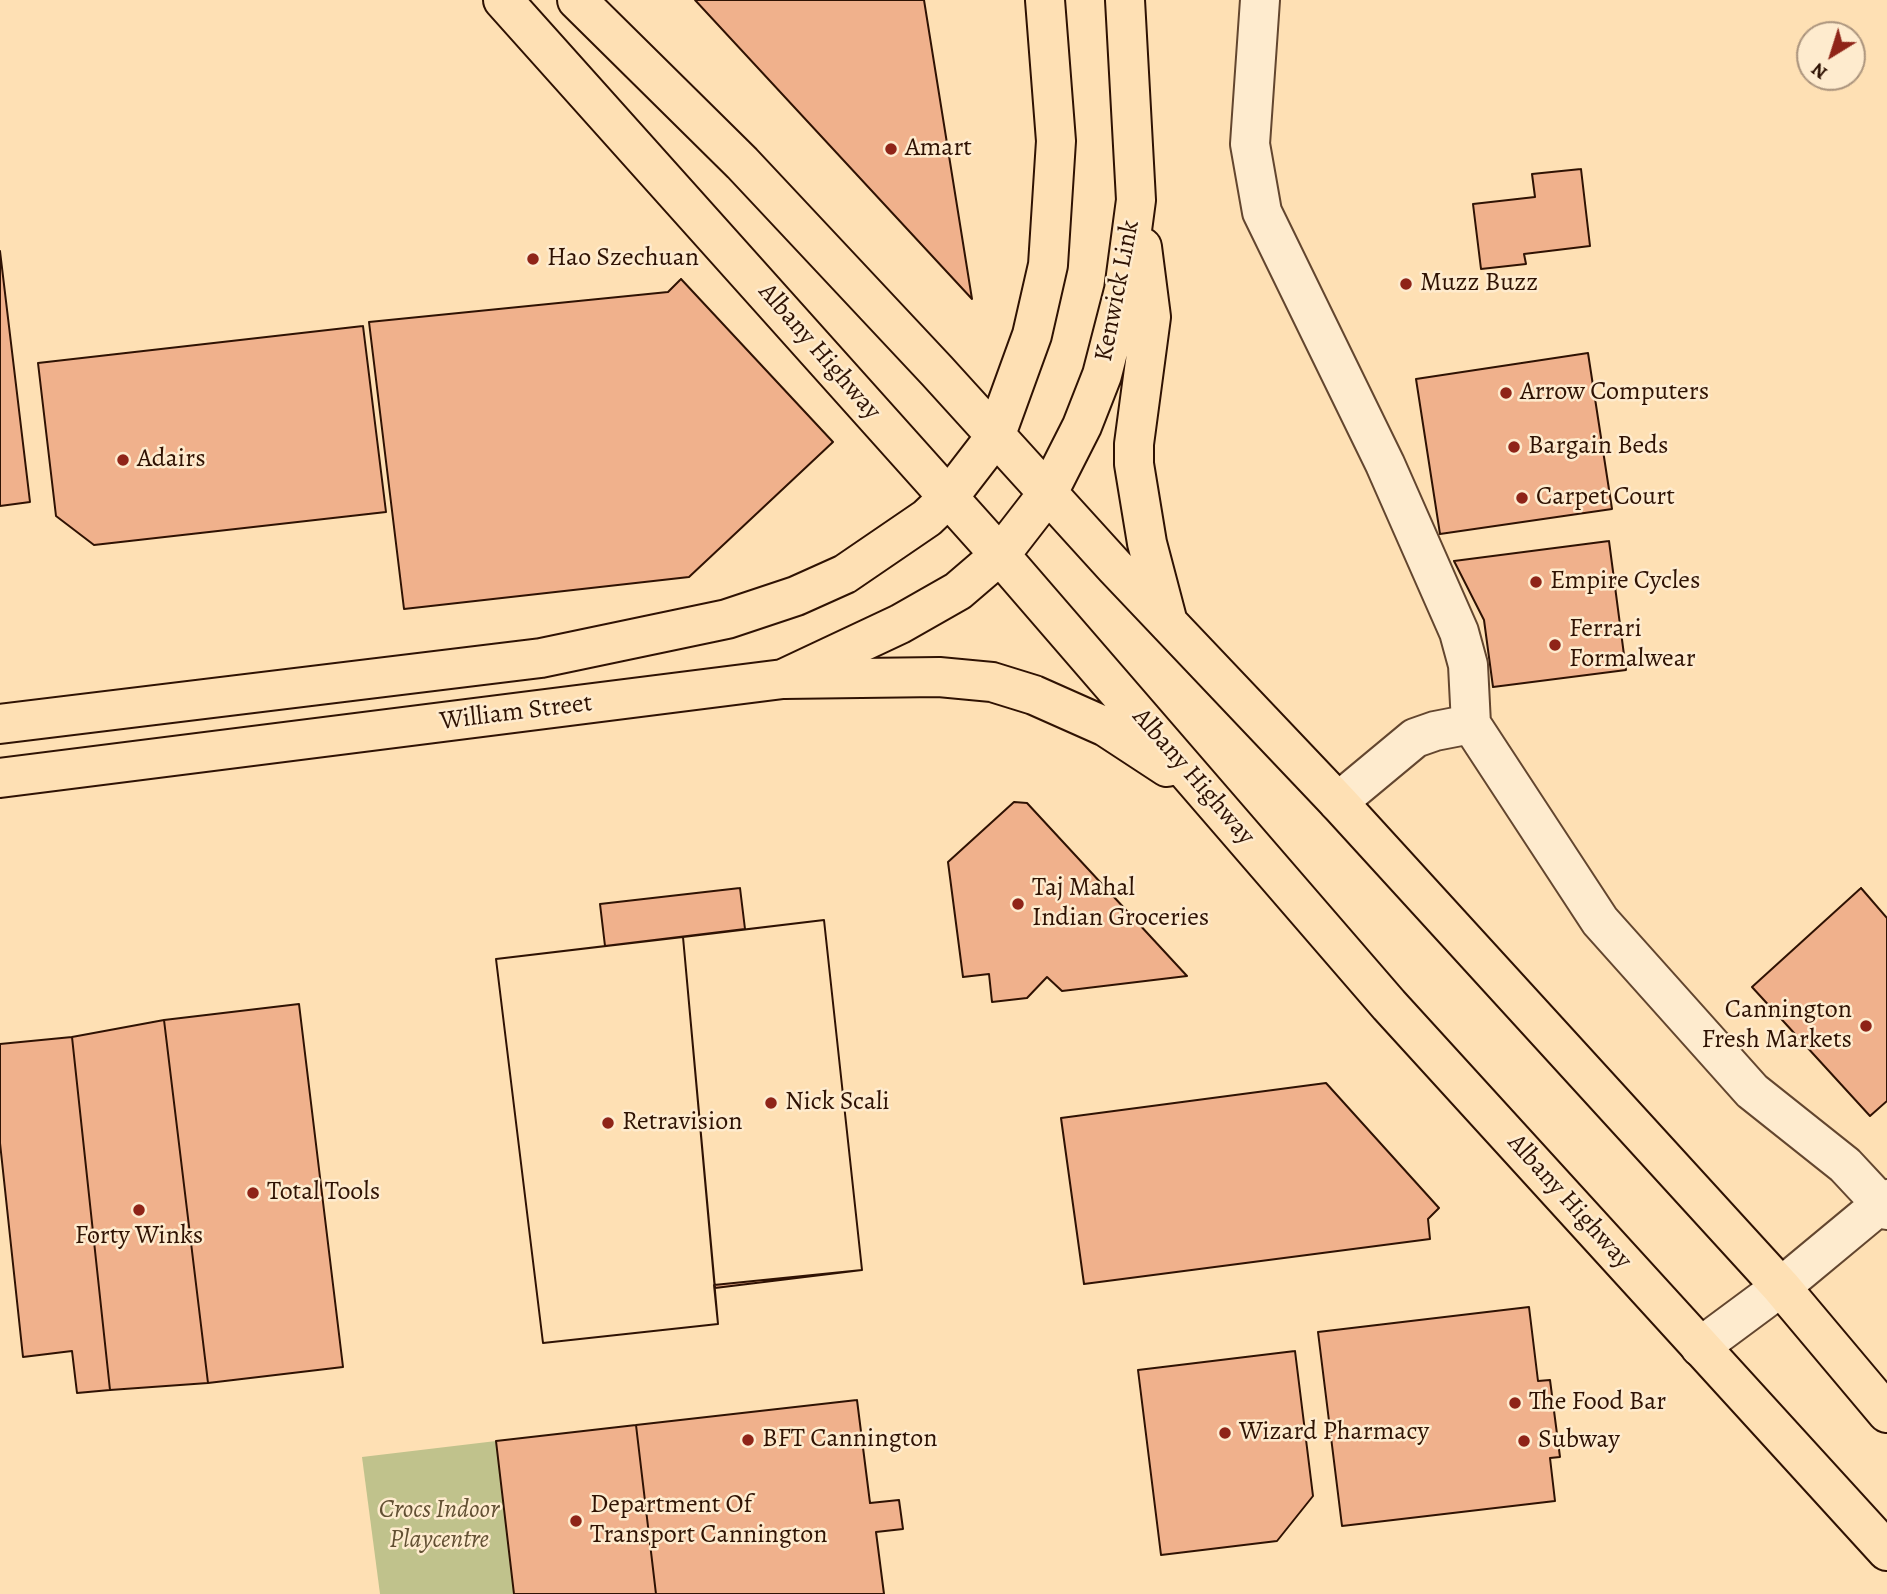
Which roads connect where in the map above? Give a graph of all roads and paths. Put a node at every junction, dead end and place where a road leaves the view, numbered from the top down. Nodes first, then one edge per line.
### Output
1 (503, 0) edge
2 (577, 0) edge
3 (1125, 0) edge
4 (1260, 0) edge
5 (1044, 2) edge
6 (1136, 200) junction
7 (995, 437) junction
8 (1048, 493) junction
9 (948, 498) junction
10 (1000, 555) junction
11 (1167, 623) junction
12 (783, 679) junction
13 (0, 724) edge
14 (1471, 724) junction
15 (0, 778) edge
16 (1207, 794) junction
17 (1338, 802) junction
18 (1885, 1204) edge
19 (1781, 1287) junction
20 (1700, 1347) junction
21 (1880, 1401) edge
22 (1887, 1551) edge

1 - 9 main road, Albany Highway
2 - 7 main road
3 - 6 main road, Kenwick Link
4 - 14 street
5 - 7 main road
6 - 8 main road, Kenwick Link
6 - 11 main road
7 - 8 main road
7 - 9 main road
8 - 10 main road, Kenwick Link
8 - 11 main road
9 - 10 main road, Albany Highway
9 - 13 main road, William Street
10 - 12 main road, William Street
10 - 16 main road, Albany Highway
11 - 17 main road
12 - 15 main road, William Street
12 - 16 main road
14 - 17 street
14 - 18 street
16 - 20 main road, Albany Highway
17 - 19 main road
18 - 19 street
19 - 20 street
19 - 21 main road
20 - 22 main road, Albany Highway

